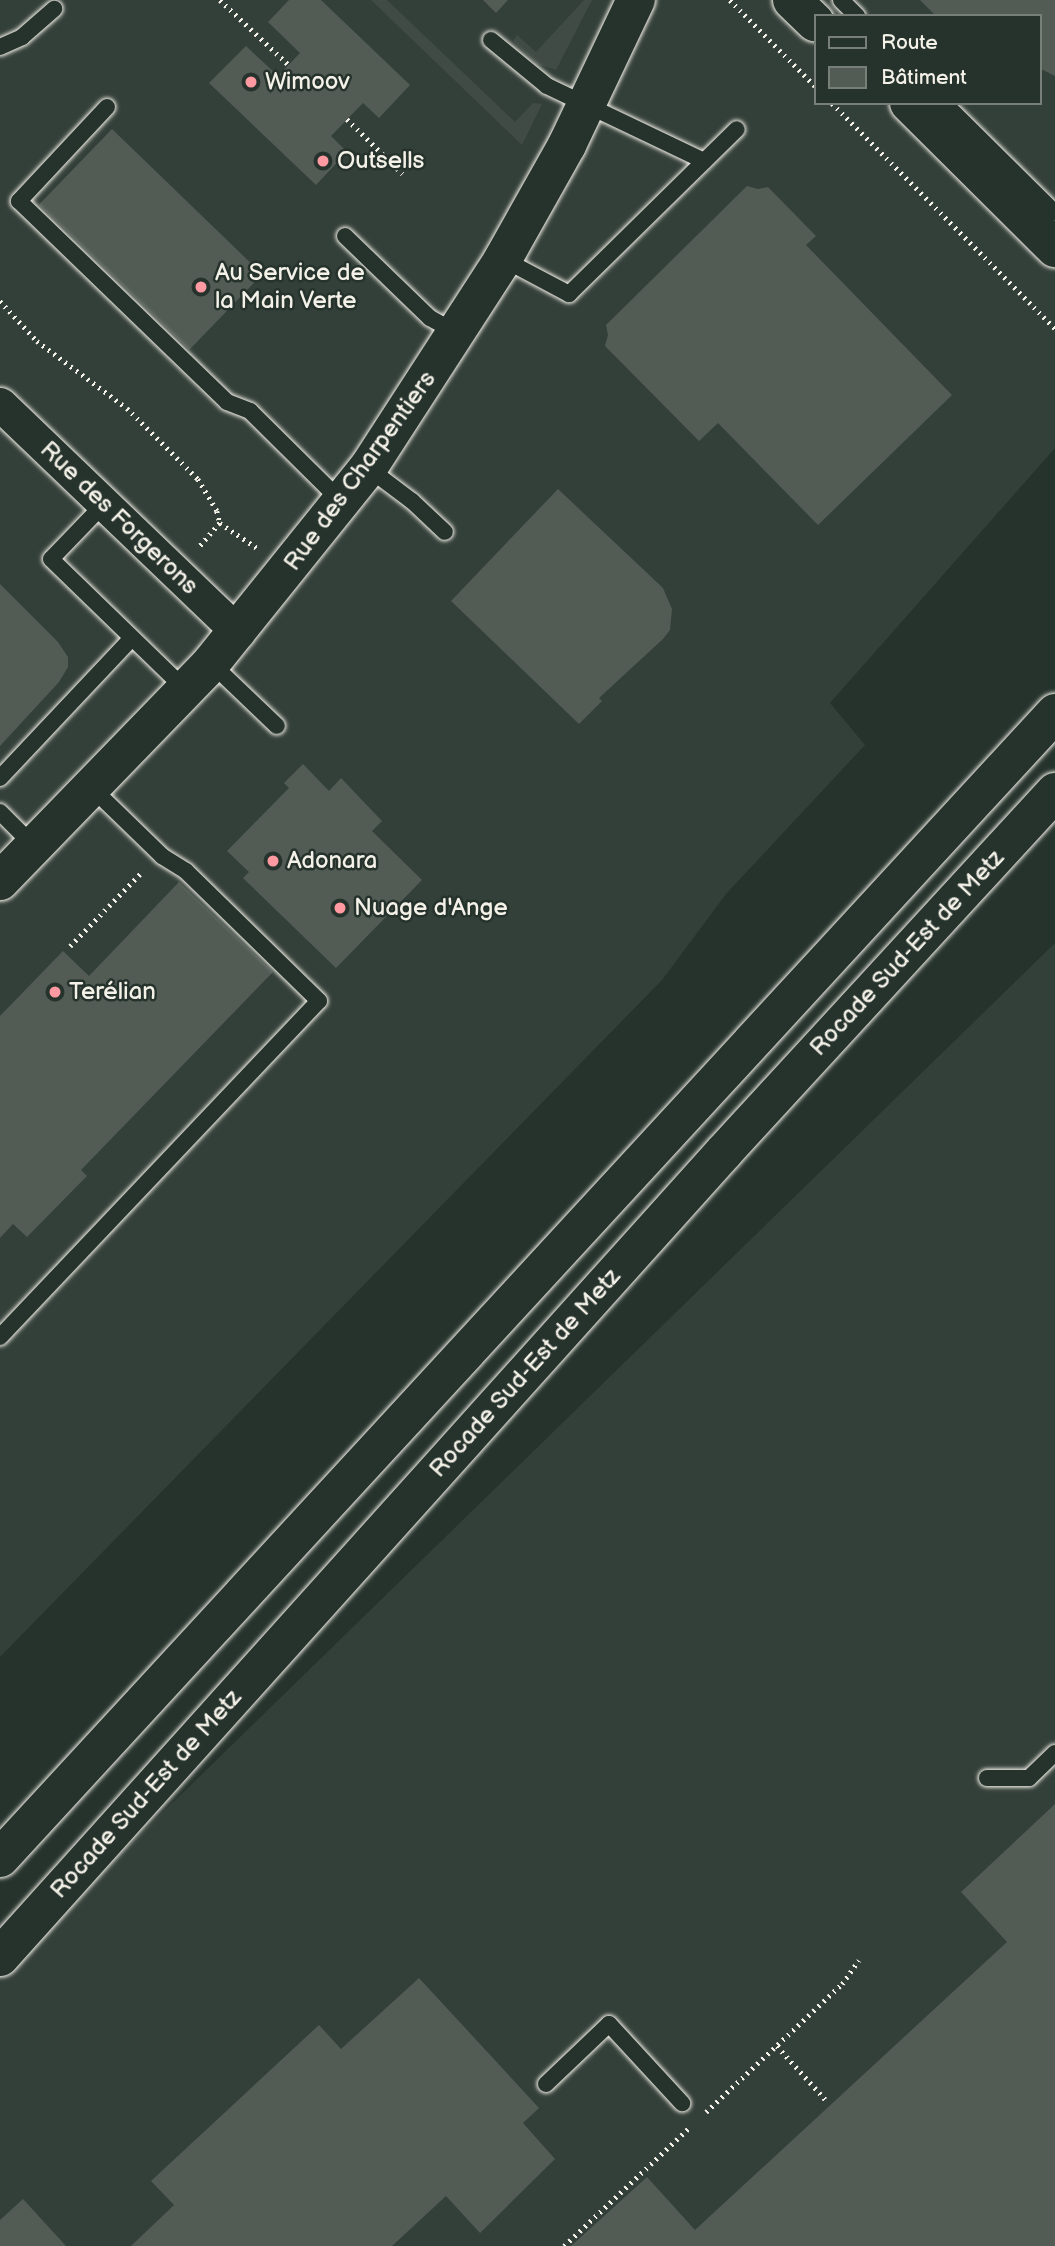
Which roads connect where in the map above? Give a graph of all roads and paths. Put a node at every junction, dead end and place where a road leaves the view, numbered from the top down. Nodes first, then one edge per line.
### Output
1 (220, 0) edge
2 (636, 0) edge
3 (730, 0) edge
4 (792, 0) edge
5 (841, 0) edge
6 (54, 9) dead end
7 (855, 14) edge
8 (814, 21) edge
9 (491, 40) dead end
10 (0, 47) edge
11 (289, 65) dead end
12 (814, 85) edge
13 (588, 105) junction
14 (834, 105) edge
15 (911, 105) edge
16 (946, 105) edge
17 (107, 107) dead end
18 (347, 120) dead end
19 (737, 129) dead end
20 (704, 161) junction
21 (403, 174) dead end
22 (1055, 213) edge
23 (345, 236) dead end
24 (1055, 248) edge
25 (503, 259) junction
26 (0, 301) edge
27 (1055, 328) edge
28 (458, 333) junction
29 (0, 404) edge
30 (368, 468) junction
31 (342, 502) junction
32 (104, 504) junction
33 (220, 523) junction
34 (445, 532) dead end
35 (196, 550) dead end
36 (266, 555) dead end
37 (238, 632) junction
38 (132, 638) junction
39 (198, 676) junction
40 (1055, 713) edge
41 (277, 726) dead end
42 (0, 778) edge
43 (91, 787) junction
44 (1055, 792) edge
45 (0, 812) edge
46 (34, 846) junction
47 (160, 853) junction
48 (0, 881) edge
49 (70, 946) dead end
50 (0, 1337) edge
51 (1055, 1753) edge
52 (987, 1778) dead end
53 (0, 1858) edge
54 (0, 1957) edge
55 (859, 1960) dead end
56 (777, 2046) junction
57 (546, 2084) dead end
58 (825, 2099) dead end
59 (682, 2103) dead end
60 (705, 2113) dead end
61 (695, 2123) dead end
62 (564, 2246) edge

1 - 11 path
2 - 13 main road, Rue des Charpentiers
3 - 12 path
4 - 8 main road
5 - 7 lane
6 - 10 lane
9 - 13 lane
13 - 20 lane
13 - 25 main road, Rue des Charpentiers
14 - 27 path
15 - 24 main road
16 - 22 lane
17 - 31 lane
18 - 21 path
19 - 20 lane
20 - 25 lane
23 - 28 lane
25 - 28 main road, Rue des Charpentiers
26 - 33 path
28 - 30 main road, Rue des Charpentiers
29 - 32 street, Rue des Forgerons
30 - 31 main road, Rue des Charpentiers
30 - 34 lane
31 - 37 main road, Rue des Charpentiers
32 - 37 street, Rue des Forgerons
32 - 38 lane
33 - 35 path
33 - 36 path
37 - 39 main road, Rue des Charpentiers
38 - 39 lane
38 - 42 lane
39 - 41 lane
39 - 43 main road, Rue des Charpentiers
40 - 53 main road
43 - 46 main road, Rue des Charpentiers
43 - 47 lane
44 - 54 main road, Rocade Sud-Est de Metz
45 - 46 lane
46 - 48 main road, Rue des Charpentiers
47 - 49 path
47 - 50 lane
51 - 52 lane
55 - 56 path
56 - 58 path
56 - 60 path
57 - 59 lane
61 - 62 path

